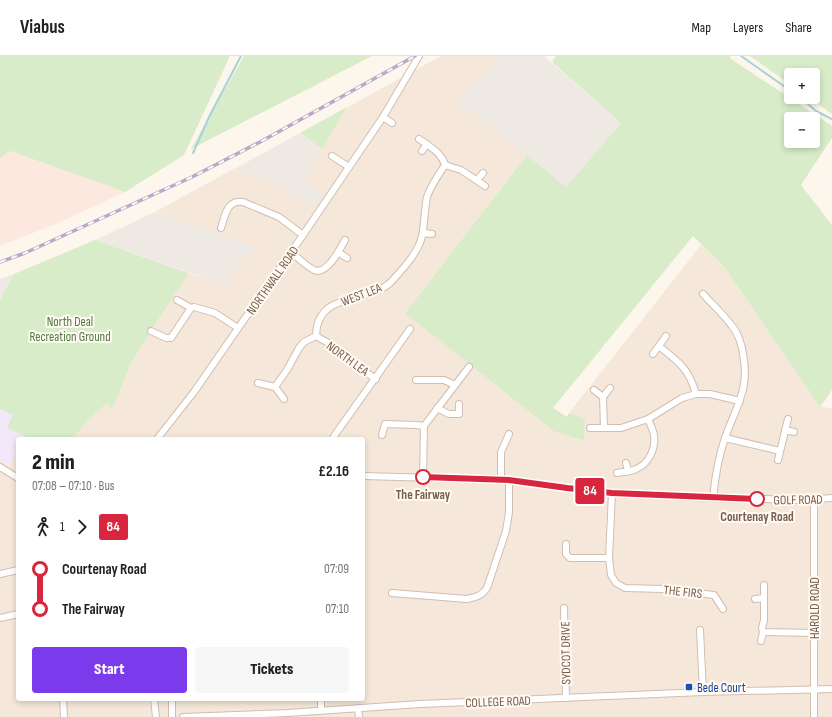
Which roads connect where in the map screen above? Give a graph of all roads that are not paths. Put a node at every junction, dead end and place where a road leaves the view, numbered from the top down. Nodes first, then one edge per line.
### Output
1 (420, 56) edge
2 (383, 118) junction
3 (392, 123) dead end
4 (419, 139) dead end
5 (427, 144) junction
6 (422, 151) dead end
7 (332, 156) dead end
8 (445, 165) junction
9 (349, 167) junction
10 (483, 173) dead end
11 (477, 180) junction
12 (485, 186) dead end
13 (221, 228) dead end
14 (423, 233) junction
15 (432, 234) dead end
16 (303, 235) junction
17 (345, 240) dead end
18 (291, 252) junction
19 (338, 252) junction
20 (347, 258) dead end
21 (704, 294) dead end
22 (177, 300) dead end
23 (191, 308) junction
24 (238, 328) junction
25 (410, 329) dead end
26 (151, 331) dead end
27 (316, 336) junction
28 (666, 336) dead end
29 (660, 347) junction
30 (653, 354) dead end
31 (469, 367) dead end
32 (376, 379) junction
33 (416, 380) dead end
34 (258, 382) dead end
35 (455, 385) junction
36 (275, 387) junction
37 (610, 388) dead end
38 (594, 390) dead end
39 (696, 394) junction
40 (603, 397) junction
41 (284, 399) dead end
42 (740, 401) junction
43 (459, 404) dead end
44 (437, 408) junction
45 (648, 419) junction
46 (788, 419) dead end
47 (424, 426) junction
48 (590, 428) dead end
49 (604, 428) junction
50 (785, 430) junction
51 (794, 432) dead end
52 (509, 434) dead end
53 (382, 435) dead end
54 (159, 437) edge
55 (333, 437) edge
56 (725, 438) junction
57 (780, 451) junction
58 (778, 460) dead end
59 (626, 463) dead end
60 (0, 467) edge
61 (628, 471) junction
62 (617, 473) dead end
63 (365, 476) edge
64 (16, 477) edge
65 (423, 477) junction
66 (501, 480) junction
67 (509, 480) junction
68 (612, 493) junction
69 (713, 498) junction
70 (832, 498) edge
71 (814, 499) junction
72 (566, 544) dead end
73 (609, 558) junction
74 (16, 570) edge
75 (0, 574) edge
76 (764, 585) dead end
77 (392, 593) dead end
78 (764, 598) junction
79 (755, 599) dead end
80 (564, 608) dead end
81 (723, 609) dead end
82 (16, 614) edge
83 (0, 618) edge
84 (700, 630) dead end
85 (763, 632) junction
86 (814, 633) junction
87 (761, 641) dead end
88 (814, 689) junction
89 (832, 689) edge
90 (703, 692) junction
91 (566, 698) junction
92 (63, 701) edge
93 (154, 701) edge
94 (172, 701) edge
95 (321, 701) edge
96 (358, 708) junction
97 (321, 710) junction
98 (288, 715) edge
99 (218, 716) edge
100 (64, 717) edge
101 (156, 717) edge
102 (172, 717) edge
103 (183, 717) edge
104 (359, 717) edge
105 (814, 717) edge

1 - 2 street, NORTHWALL ROAD
2 - 3 street
2 - 9 street, NORTHWALL ROAD
4 - 5 street
5 - 6 street
5 - 8 street
7 - 9 street
8 - 11 street
8 - 14 street, WEST LEA
9 - 16 street, NORTHWALL ROAD
10 - 11 street
11 - 12 street
13 - 16 street
14 - 15 street
14 - 27 street, WEST LEA
16 - 18 street, NORTHWALL ROAD
17 - 19 street
18 - 19 street
18 - 24 street, NORTHWALL ROAD
19 - 20 street
21 - 42 street
22 - 23 street
23 - 24 street
23 - 26 street
24 - 54 street, NORTHWALL ROAD
25 - 32 street
27 - 32 street, NORTH LEA
27 - 36 street, NORTH LEA
28 - 29 street
29 - 30 street
29 - 39 street
31 - 35 street
32 - 55 street
33 - 35 street
34 - 36 street
35 - 44 street
36 - 41 street
37 - 40 street
38 - 40 street
39 - 42 street
39 - 45 street
40 - 49 street
42 - 56 street
43 - 44 street
44 - 47 street
45 - 49 street
45 - 61 street
46 - 50 street
47 - 53 street
47 - 65 street
48 - 49 street
50 - 51 street
50 - 57 street
52 - 66 street
56 - 57 street
56 - 69 street
57 - 58 street
59 - 61 street
60 - 64 street
61 - 62 street
63 - 65 street, GOLF ROAD
65 - 66 street, GOLF ROAD
66 - 67 street, GOLF ROAD
67 - 68 street, GOLF ROAD
67 - 77 street
68 - 69 street, GOLF ROAD
68 - 73 street
69 - 71 street, GOLF ROAD
70 - 71 street, GOLF ROAD
71 - 86 street, HAROLD ROAD
72 - 73 street
73 - 81 street, THE FIRS
74 - 75 street
76 - 78 street
78 - 79 street
78 - 85 street
80 - 91 street, SYDCOT DRIVE
82 - 83 street
84 - 90 street
85 - 86 street
85 - 87 street
86 - 88 street, HAROLD ROAD
88 - 89 street, COLLEGE ROAD
88 - 90 street, COLLEGE ROAD
88 - 105 street, HAROLD ROAD
90 - 91 street, COLLEGE ROAD
91 - 96 street, COLLEGE ROAD
92 - 100 street
93 - 101 street
94 - 102 street
95 - 97 street
96 - 97 street, COLLEGE ROAD
96 - 104 street
97 - 98 street, COLLEGE ROAD
98 - 99 street, COLLEGE ROAD
99 - 103 street, COLLEGE ROAD

